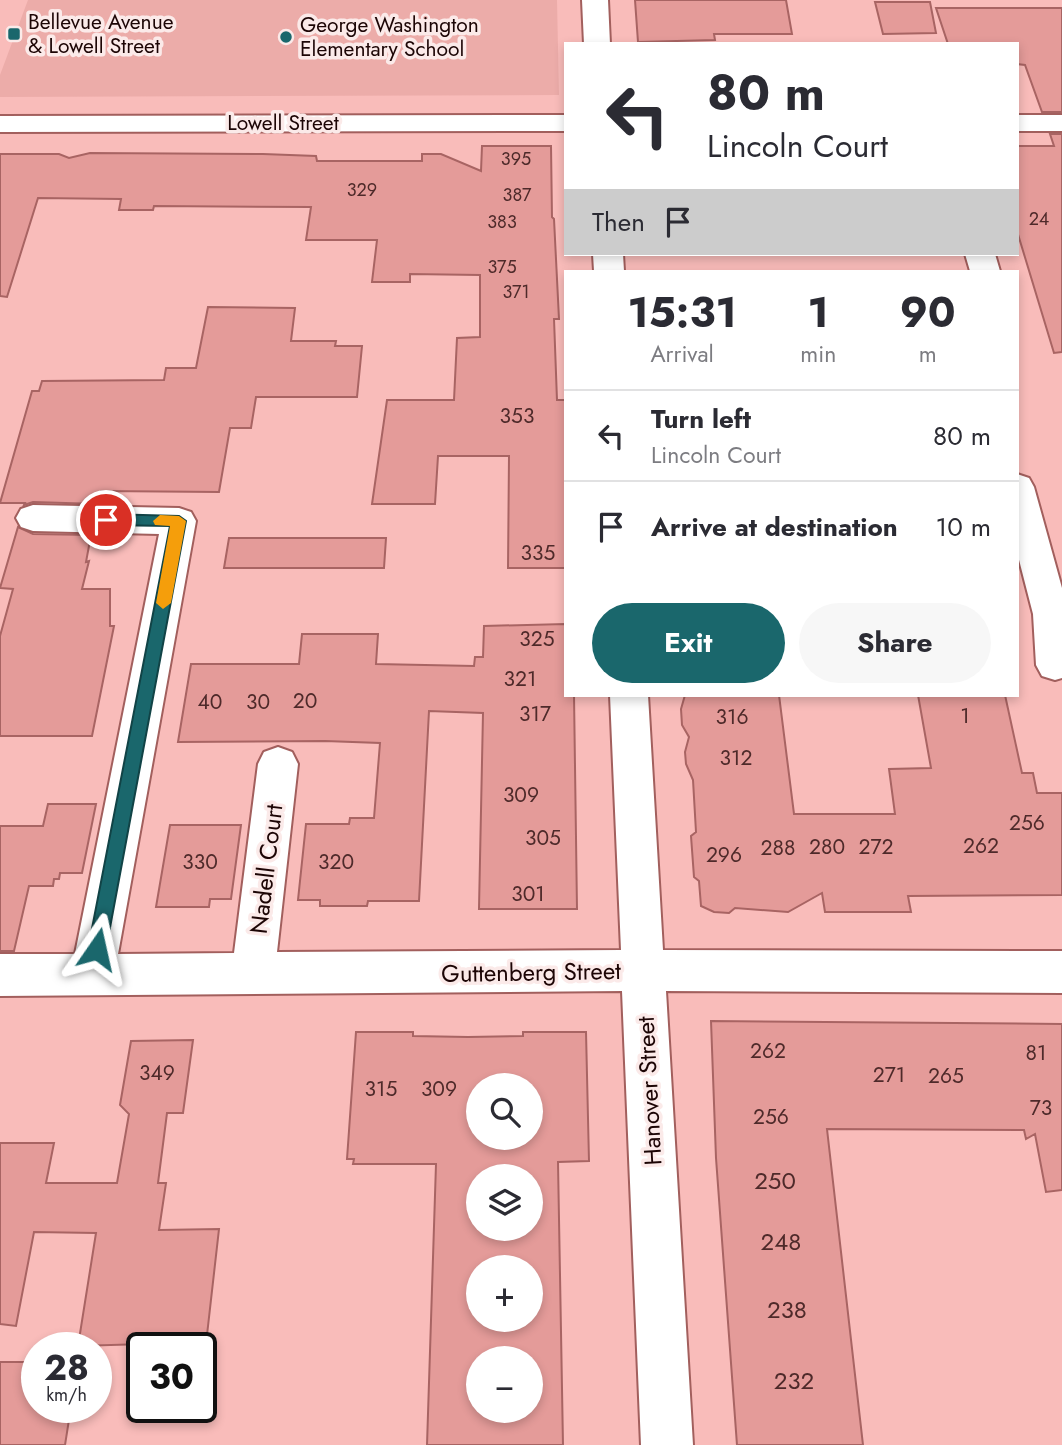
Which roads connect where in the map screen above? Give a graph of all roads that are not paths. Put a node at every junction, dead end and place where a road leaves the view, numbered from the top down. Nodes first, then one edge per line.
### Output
1 (595, 0) edge
2 (597, 42) edge
3 (564, 123) edge
4 (1019, 123) edge
5 (1062, 123) edge
6 (0, 124) edge
7 (1019, 494) edge
8 (33, 518) dead end
9 (1055, 665) dead end
10 (629, 697) edge
11 (278, 764) dead end
12 (643, 970) junction
13 (1062, 972) edge
14 (253, 974) junction
15 (0, 975) edge
16 (92, 975) junction
17 (667, 1445) edge

1 - 2 street
3 - 6 street, Lowell Street
4 - 5 street
7 - 9 street
8 - 16 street
10 - 12 street, Hanover Street
11 - 14 street, Nadell Court
12 - 13 street, Guttenberg Street
12 - 14 street, Guttenberg Street
12 - 17 street, Hanover Street
14 - 16 street, Guttenberg Street
15 - 16 street, Guttenberg Street

